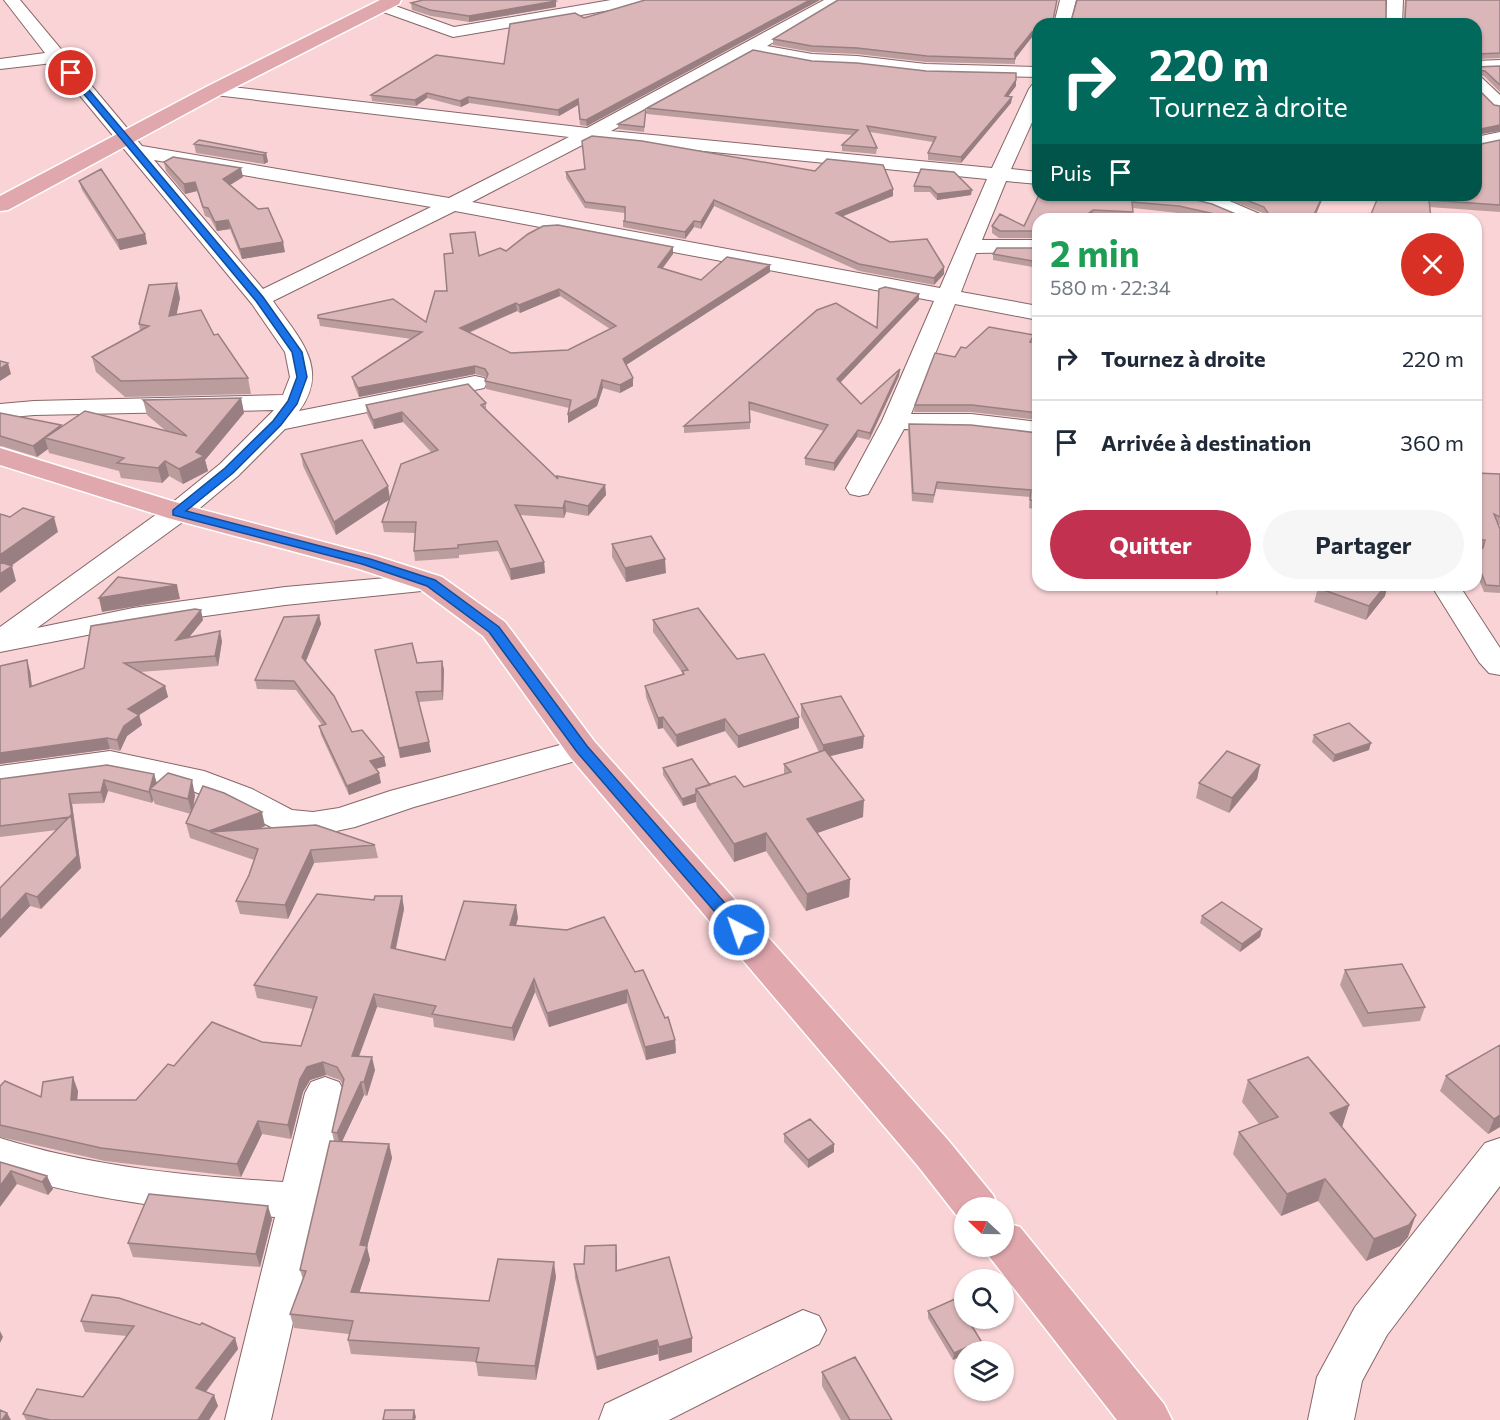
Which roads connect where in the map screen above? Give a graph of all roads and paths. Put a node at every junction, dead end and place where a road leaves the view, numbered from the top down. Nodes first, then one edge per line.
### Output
1 (12, 0) edge
2 (837, 0) edge
3 (1068, 0) edge
4 (1395, 0) edge
5 (627, 1) edge
6 (387, 3) edge
7 (1064, 18) edge
8 (1394, 18) edge
9 (751, 48) junction
10 (57, 57) junction
11 (0, 64) edge
12 (1500, 65) edge
13 (1482, 66) edge
14 (1032, 72) edge
15 (1482, 87) edge
16 (215, 90) junction
17 (1032, 102) edge
18 (1500, 105) edge
19 (588, 134) junction
20 (1500, 138) edge
21 (1482, 141) edge
22 (130, 144) junction
23 (999, 174) junction
24 (1032, 177) edge
25 (1209, 201) edge
26 (0, 204) edge
27 (454, 205) junction
28 (1241, 213) edge
29 (1032, 246) edge
30 (969, 247) junction
31 (948, 298) junction
32 (260, 299) junction
33 (1032, 313) edge
34 (475, 383) dead end
35 (293, 402) junction
36 (0, 411) edge
37 (895, 421) junction
38 (277, 423) junction
39 (1032, 429) edge
40 (0, 456) edge
41 (859, 488) dead end
42 (177, 512) junction
43 (431, 583) junction
44 (1449, 591) edge
45 (0, 643) edge
46 (1500, 666) edge
47 (582, 749) junction
48 (0, 777) edge
49 (325, 1093) dead end
50 (0, 1155) edge
51 (1500, 1155) edge
52 (968, 1197) edge
53 (300, 1201) junction
54 (1014, 1253) edge
55 (803, 1329) dead end
56 (248, 1420) edge
57 (622, 1420) edge
58 (1147, 1420) edge
59 (1331, 1420) edge

1 - 10 street
2 - 9 street
3 - 7 street
4 - 8 street
5 - 6 street
6 - 16 main road
9 - 14 street
9 - 19 street
10 - 11 street
10 - 22 street
12 - 13 street
15 - 18 street
16 - 19 street
16 - 22 main road
17 - 23 street
19 - 23 street
19 - 27 street
20 - 21 street
22 - 26 main road
22 - 27 street
22 - 32 street
23 - 24 street
23 - 30 street
25 - 28 street
27 - 31 street
27 - 32 street
29 - 30 street
30 - 31 street
31 - 33 street
31 - 37 street
32 - 35 street
34 - 38 street
35 - 36 street
35 - 38 street
37 - 39 street
37 - 41 street
38 - 42 street
40 - 42 main road
42 - 43 main road
42 - 45 street
43 - 45 street
43 - 47 main road
44 - 46 street
47 - 48 street
47 - 52 main road
49 - 53 street
50 - 53 street
51 - 59 street
53 - 56 street
54 - 58 main road
55 - 57 street

